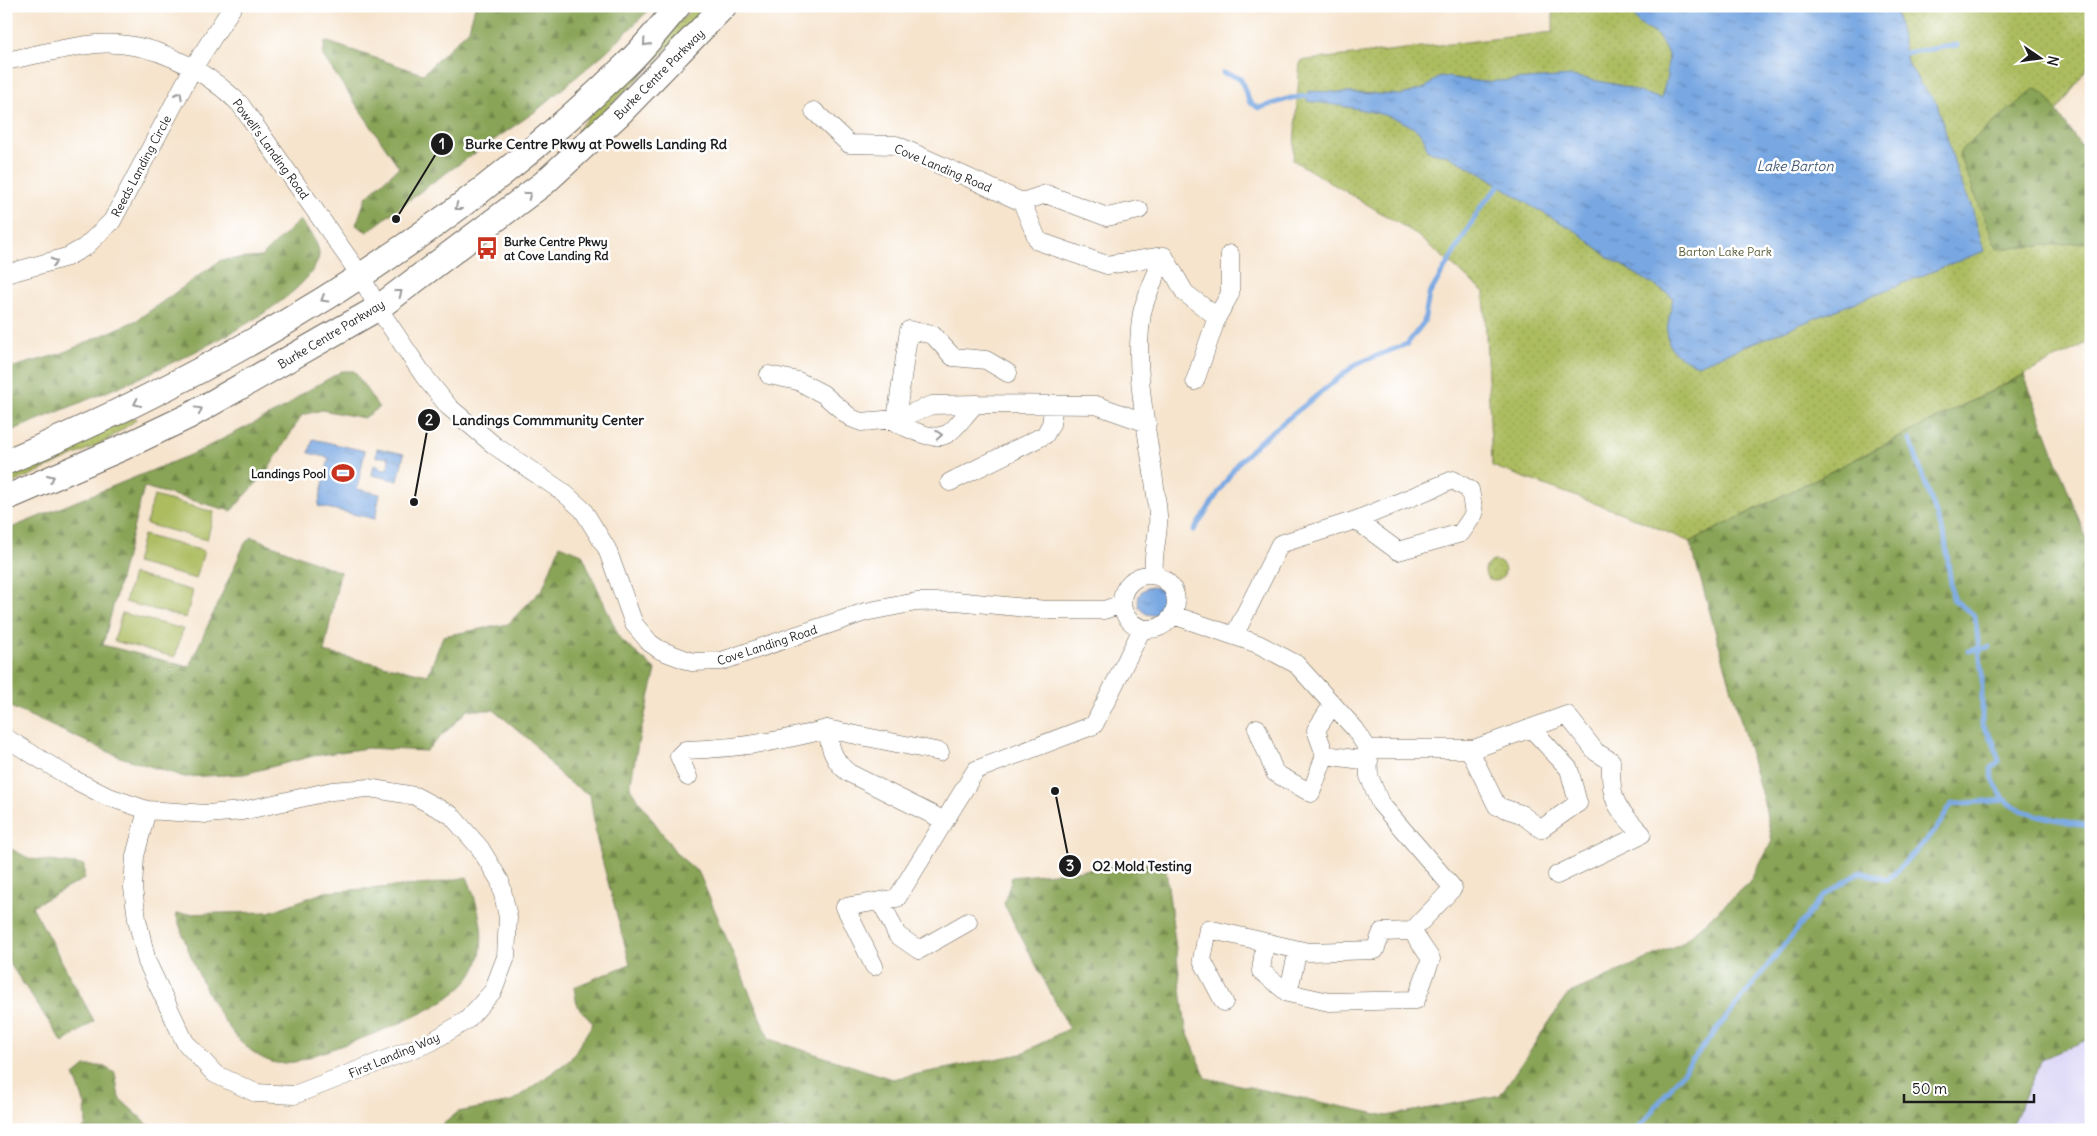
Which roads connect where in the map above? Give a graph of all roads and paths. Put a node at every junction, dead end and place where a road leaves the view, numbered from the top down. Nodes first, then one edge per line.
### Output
1 (233, 6) edge
2 (678, 6) edge
3 (724, 6) edge
4 (6, 61) edge
5 (193, 68) junction
6 (814, 112) dead end
7 (1022, 202) junction
8 (1139, 210) dead end
9 (1230, 254) dead end
10 (1164, 256) junction
11 (6, 274) edge
12 (361, 276) junction
13 (378, 308) junction
14 (1217, 317) junction
15 (1008, 373) dead end
16 (768, 375) dead end
17 (1195, 381) dead end
18 (976, 404) junction
19 (1054, 404) junction
20 (896, 419) junction
21 (1147, 423) junction
22 (6, 462) edge
23 (950, 482) dead end
24 (6, 498) edge
25 (1356, 520) junction
26 (1155, 575) junction
27 (1122, 604) junction
28 (1173, 615) junction
29 (1142, 629) junction
30 (1234, 636) junction
31 (1333, 704) junction
32 (1257, 728) dead end
33 (1531, 728) junction
34 (827, 729) junction
35 (6, 738) edge
36 (1469, 749) junction
37 (940, 752) dead end
38 (1325, 755) junction
39 (1368, 755) junction
40 (688, 777) dead end
41 (147, 810) junction
42 (945, 821) junction
43 (1557, 875) dead end
44 (880, 901) junction
45 (968, 922) dead end
46 (1412, 931) junction
47 (1265, 943) junction
48 (1298, 950) junction
49 (874, 966) dead end
50 (1288, 993) junction
51 (1224, 1002) dead end

1 - 5 street, Reeds Landing Circle
2 -> 12 main road
13 -> 3 main road, Burke Centre Parkway
4 - 5 street, Powell's Landing Road
11 -> 5 street, Reeds Landing Circle
5 - 12 street, Powell's Landing Road
6 - 7 street, Cove Landing Road
7 - 8 street
7 - 10 street
9 - 14 street
10 - 14 street
10 - 21 street
12 - 13 street, Cove Landing Road
12 -> 22 main road
24 -> 13 main road, Burke Centre Parkway
13 - 27 street, Cove Landing Road
14 - 17 street
15 - 20 street
16 - 20 street
18 - 19 street
18 - 20 street
20 -> 18 street
19 - 21 street
19 - 23 street
21 - 26 street
25 - 25 street
25 - 30 street
26 - 27 street
26 - 28 street
27 - 29 street
28 - 29 street
28 - 30 street
29 - 42 street
30 - 31 street
31 - 38 street
31 - 39 street
32 - 38 street
33 - 36 street
33 - 36 street
33 - 43 street
34 - 37 street
34 - 40 street
34 - 42 street
35 - 41 street, First Landing Way
36 - 39 street
38 - 39 street
39 - 46 street
41 - 41 street, First Landing Way
42 - 44 street
44 - 45 street
44 - 49 street
46 - 48 street
46 - 50 street
47 - 48 street
47 - 50 street
47 - 51 street
48 - 50 street

